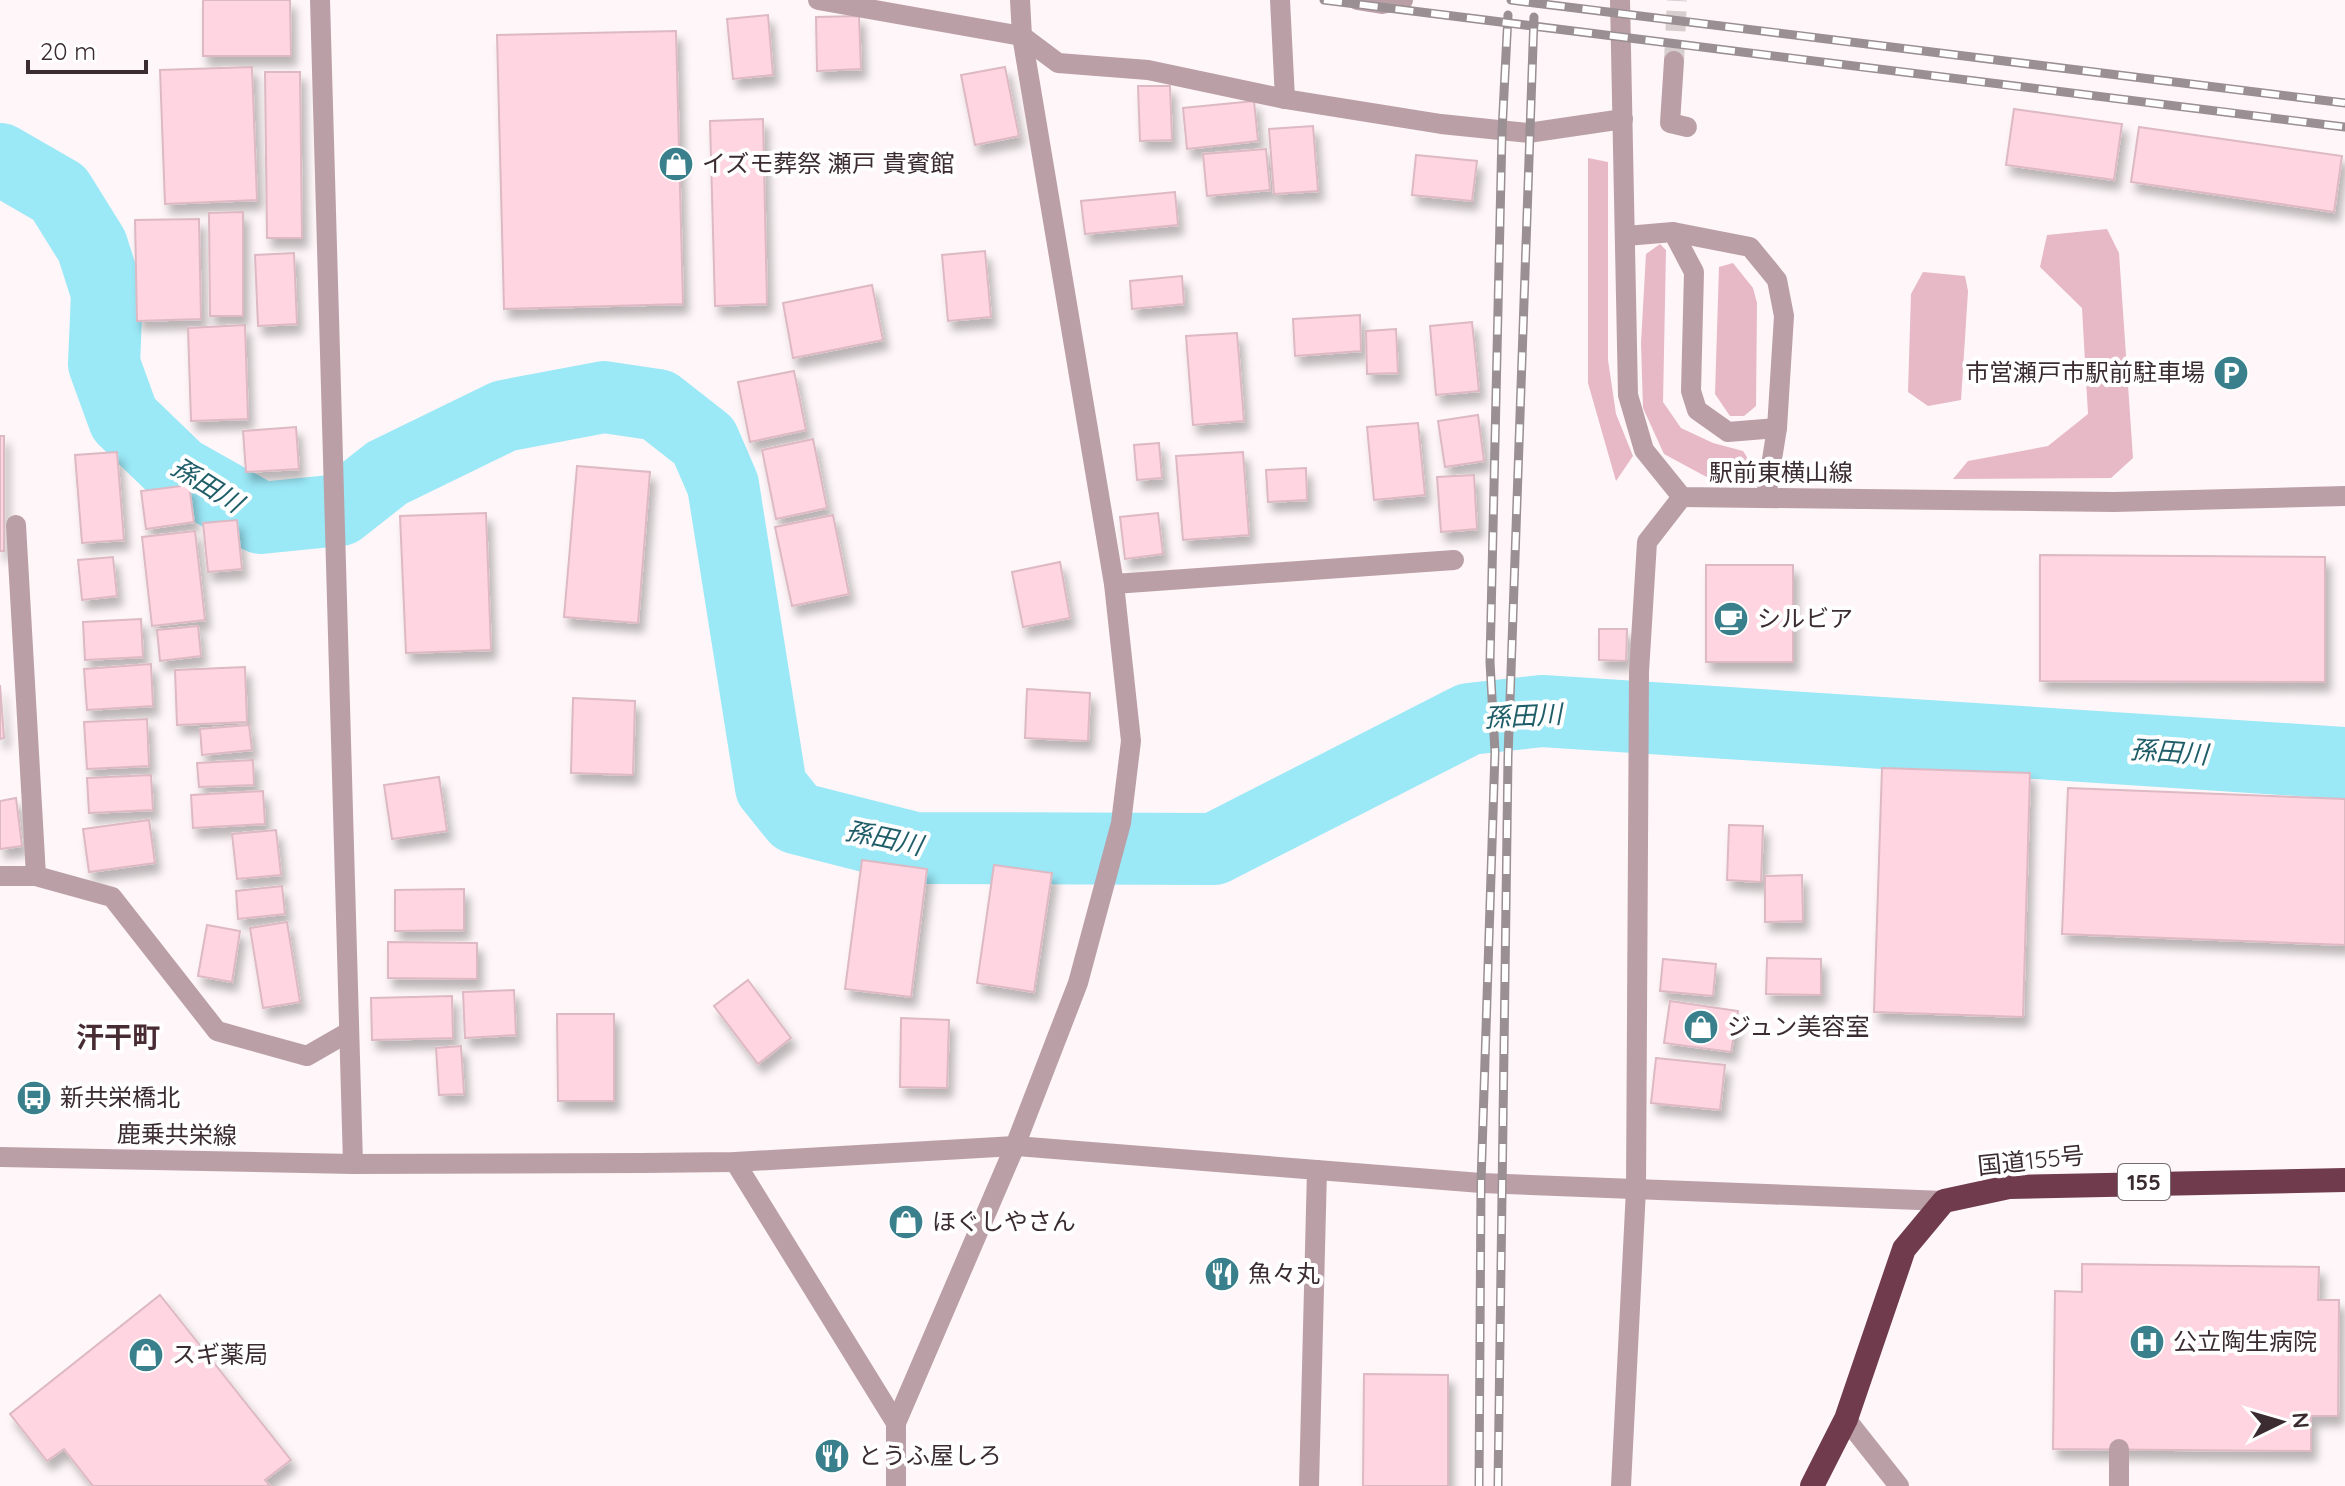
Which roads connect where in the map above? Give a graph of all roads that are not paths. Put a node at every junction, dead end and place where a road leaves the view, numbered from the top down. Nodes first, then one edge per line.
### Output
1 (320, 0) edge
2 (818, 0) edge
3 (1020, 0) edge
4 (1280, 0) edge
5 (1357, 0) edge
6 (1403, 0) edge
7 (1620, 0) edge
8 (1022, 36) junction
9 (1674, 61) tunnel mouth
10 (1285, 99) junction
11 (1623, 119) junction
12 (1687, 127) dead end
13 (1673, 232) junction
14 (1626, 236) junction
15 (1777, 428) junction
16 (2345, 496) edge
17 (1682, 497) junction
18 (1766, 497) junction
19 (16, 525) dead end
20 (1454, 560) dead end
21 (1114, 584) junction
22 (0, 876) edge
23 (36, 876) junction
24 (347, 1033) junction
25 (1015, 1146) junction
26 (0, 1157) edge
27 (735, 1162) junction
28 (353, 1164) junction
29 (1317, 1170) junction
30 (2345, 1180) edge
31 (1636, 1189) junction
32 (1944, 1201) junction
33 (1846, 1419) junction
34 (896, 1423) junction
35 (2119, 1449) dead end
36 (896, 1486) edge
37 (1309, 1486) edge
38 (1621, 1486) edge
39 (1812, 1486) edge
40 (1899, 1486) edge
41 (2119, 1486) edge

1 - 24 street
2 - 8 street
3 - 8 street
4 - 10 street
5 - 6 street
7 - 11 street, 駅前東横山線
8 - 10 street
8 - 21 street
9 - 12 street
10 - 11 street
11 - 14 street, 駅前東横山線
13 - 14 street
13 - 15 street
13 - 15 street
14 - 17 street, 駅前東横山線
15 - 18 street
16 - 18 street, 駅前東横山線
17 - 18 street, 駅前東横山線
17 - 31 street
19 - 23 street
20 - 21 street
21 - 25 street
22 - 23 street
23 - 24 street
24 - 28 street
25 - 27 street, 鹿乗共栄線
25 - 29 street, 鹿乗共栄線
25 - 34 street
26 - 28 street, 鹿乗共栄線
27 - 28 street, 鹿乗共栄線
27 - 34 street
29 - 31 street, 鹿乗共栄線
29 - 37 street
30 - 32 highway, 国道155号 / 155
31 - 32 street, 鹿乗共栄線
31 - 38 street
32 - 33 highway
33 - 39 highway
33 - 40 street
34 - 36 street
35 - 41 street

